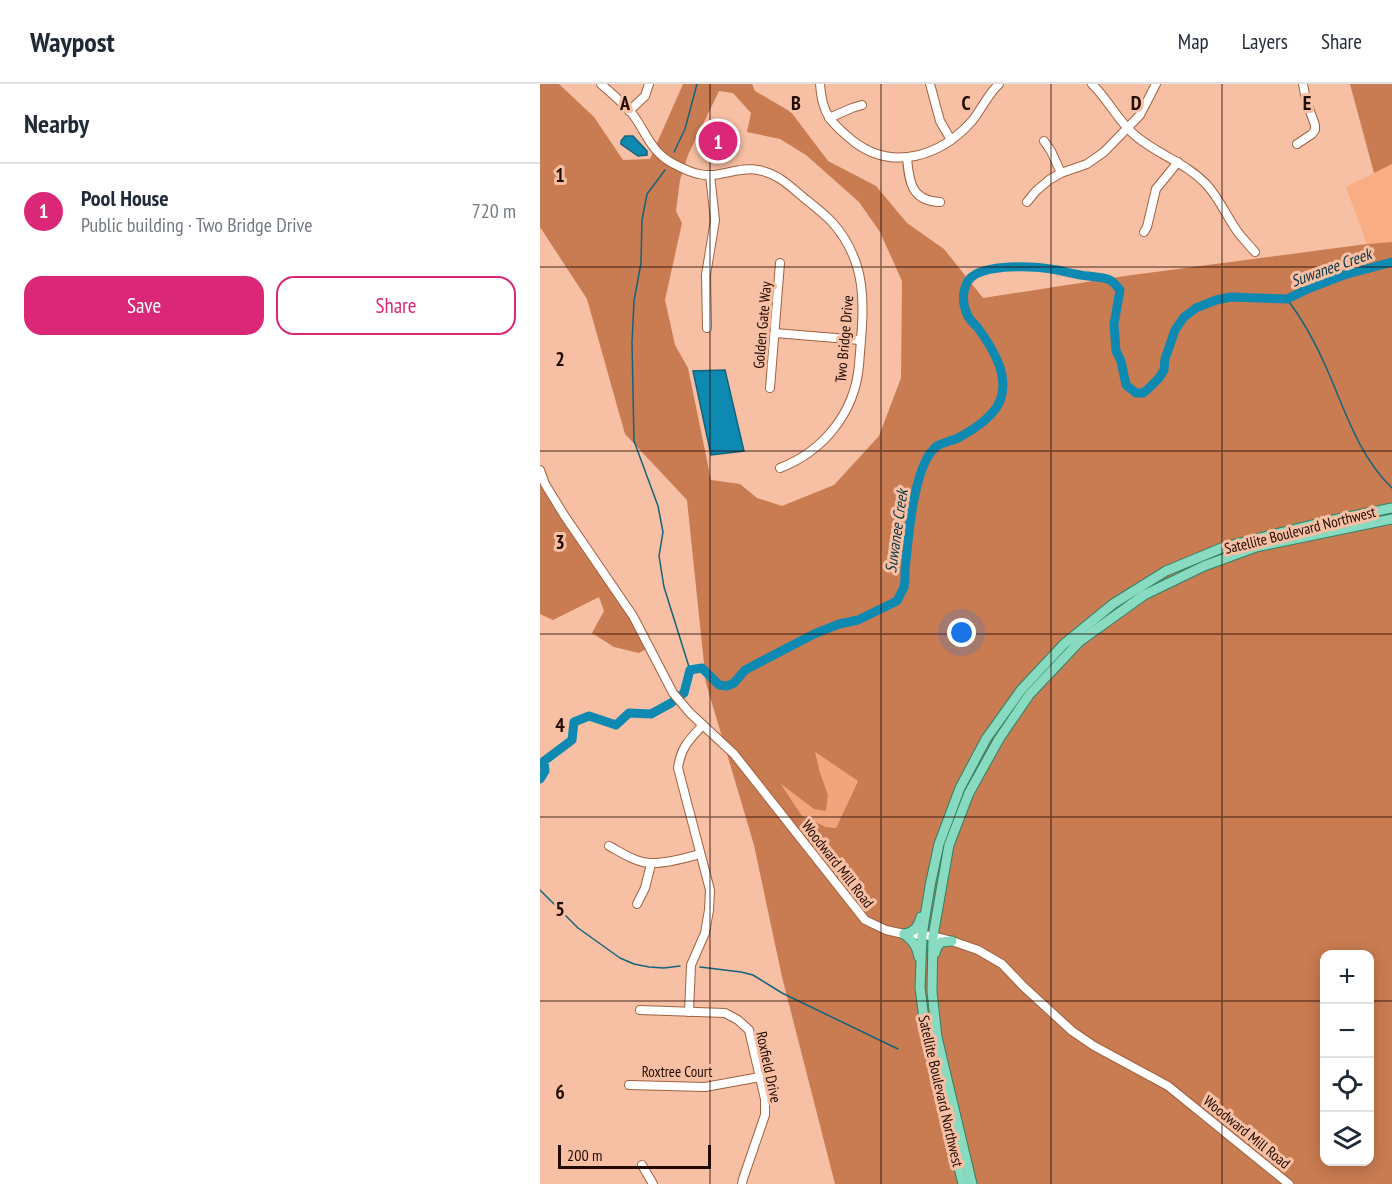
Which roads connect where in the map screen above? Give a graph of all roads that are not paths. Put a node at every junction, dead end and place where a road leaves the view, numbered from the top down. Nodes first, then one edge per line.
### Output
1 (601, 84) edge
2 (649, 84) edge
3 (820, 84) edge
4 (930, 84) edge
5 (999, 84) edge
6 (1092, 84) edge
7 (1156, 84) edge
8 (1303, 84) edge
9 (862, 105) dead end
10 (629, 111) junction
11 (829, 118) junction
12 (1128, 128) junction
13 (951, 140) junction
14 (1044, 141) dead end
15 (1297, 144) dead end
16 (908, 158) junction
17 (1178, 162) junction
18 (1061, 173) junction
19 (710, 175) junction
20 (940, 202) dead end
21 (1027, 202) dead end
22 (1144, 232) dead end
23 (1255, 252) dead end
24 (780, 263) dead end
25 (707, 328) dead end
26 (775, 333) junction
27 (860, 340) junction
28 (770, 388) dead end
29 (780, 468) dead end
30 (540, 470) edge
31 (1392, 508) edge
32 (1392, 519) edge
33 (703, 725) junction
34 (609, 846) dead end
35 (700, 854) junction
36 (651, 864) junction
37 (930, 885) junction
38 (637, 903) dead end
39 (936, 915) junction
40 (904, 934) junction
41 (922, 936) junction
42 (933, 936) junction
43 (952, 941) junction
44 (932, 964) junction
45 (921, 967) junction
46 (640, 1010) dead end
47 (688, 1012) junction
48 (760, 1077) junction
49 (629, 1084) dead end
50 (642, 1165) dead end
51 (653, 1184) edge
52 (742, 1184) edge
53 (963, 1184) edge
54 (972, 1184) edge
55 (1289, 1184) edge

1 - 10 street, Two Bridge Drive
2 - 10 street
3 - 11 street
4 - 13 street
5 - 13 street
6 - 12 street
7 - 12 street
8 - 15 street
9 - 11 street
10 - 19 street, Two Bridge Drive
11 - 16 street
12 - 17 street
12 - 18 street
13 - 16 street
14 - 18 street
16 - 20 street
17 - 22 street
17 - 23 street
18 - 21 street
19 - 25 street
19 - 27 street, Two Bridge Drive
24 - 26 street, Golden Gate Way
26 - 27 street
26 - 28 street, Golden Gate Way
27 - 29 street, Two Bridge Drive
30 - 33 street, Woodward Mill Road
31 - 37 main road, Satellite Boulevard Northwest
32 - 39 main road, Satellite Boulevard Northwest
33 - 35 street
33 - 40 street, Woodward Mill Road
34 - 36 street
35 - 36 street
35 - 47 street
36 - 38 street
37 - 40 main road
37 - 41 main road, Satellite Boulevard Northwest
39 - 42 main road, Satellite Boulevard Northwest
39 - 43 main road
40 - 41 street, Woodward Mill Road
40 - 45 main road
41 - 42 street, Woodward Mill Road
41 - 45 main road, Satellite Boulevard Northwest
42 - 43 street, Woodward Mill Road
42 - 44 main road, Satellite Boulevard Northwest
43 - 44 main road
43 - 55 street, Woodward Mill Road
44 - 54 main road, Satellite Boulevard Northwest
45 - 53 main road, Satellite Boulevard Northwest
46 - 47 street, Roxfield Drive
47 - 48 street, Roxfield Drive
48 - 49 street, Roxtree Court
48 - 52 street, Roxfield Drive
50 - 51 street

